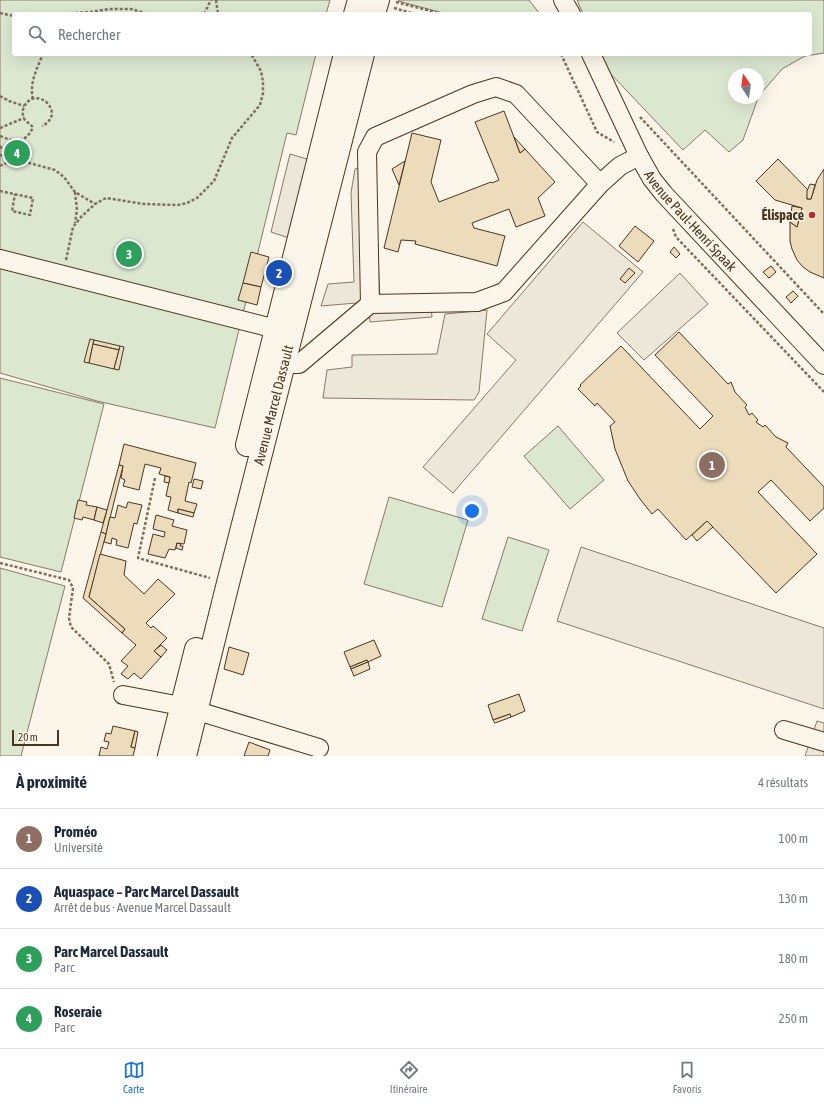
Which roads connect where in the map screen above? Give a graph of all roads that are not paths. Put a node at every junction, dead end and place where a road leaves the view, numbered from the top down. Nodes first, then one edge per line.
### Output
1 (359, 0) edge
2 (356, 12) edge
3 (345, 56) edge
4 (362, 56) edge
5 (592, 56) edge
6 (639, 156) junction
7 (600, 184) junction
8 (0, 259) edge
9 (370, 304) junction
10 (284, 331) junction
11 (276, 360) junction
12 (824, 365) edge
13 (123, 695) road end
14 (189, 708) junction
15 (784, 730) dead end
16 (824, 742) edge
17 (319, 748) dead end
18 (169, 756) edge
19 (185, 756) edge

1 - 2 main road
3 - 10 main road, Avenue Marcel Dassault
4 - 10 main road, Avenue Marcel Dassault
5 - 6 street, Avenue Paul-Henri Spaak
6 - 7 street
6 - 12 street, Avenue Paul-Henri Spaak
7 - 9 street
7 - 9 street
8 - 10 street
9 - 11 street
10 - 11 main road, Avenue Marcel Dassault
11 - 14 main road, Avenue Marcel Dassault
11 - 14 main road, Avenue Marcel Dassault
13 - 14 street
14 - 17 street
14 - 18 main road, Avenue Marcel Dassault
14 - 19 main road, Avenue Marcel Dassault
15 - 16 street

